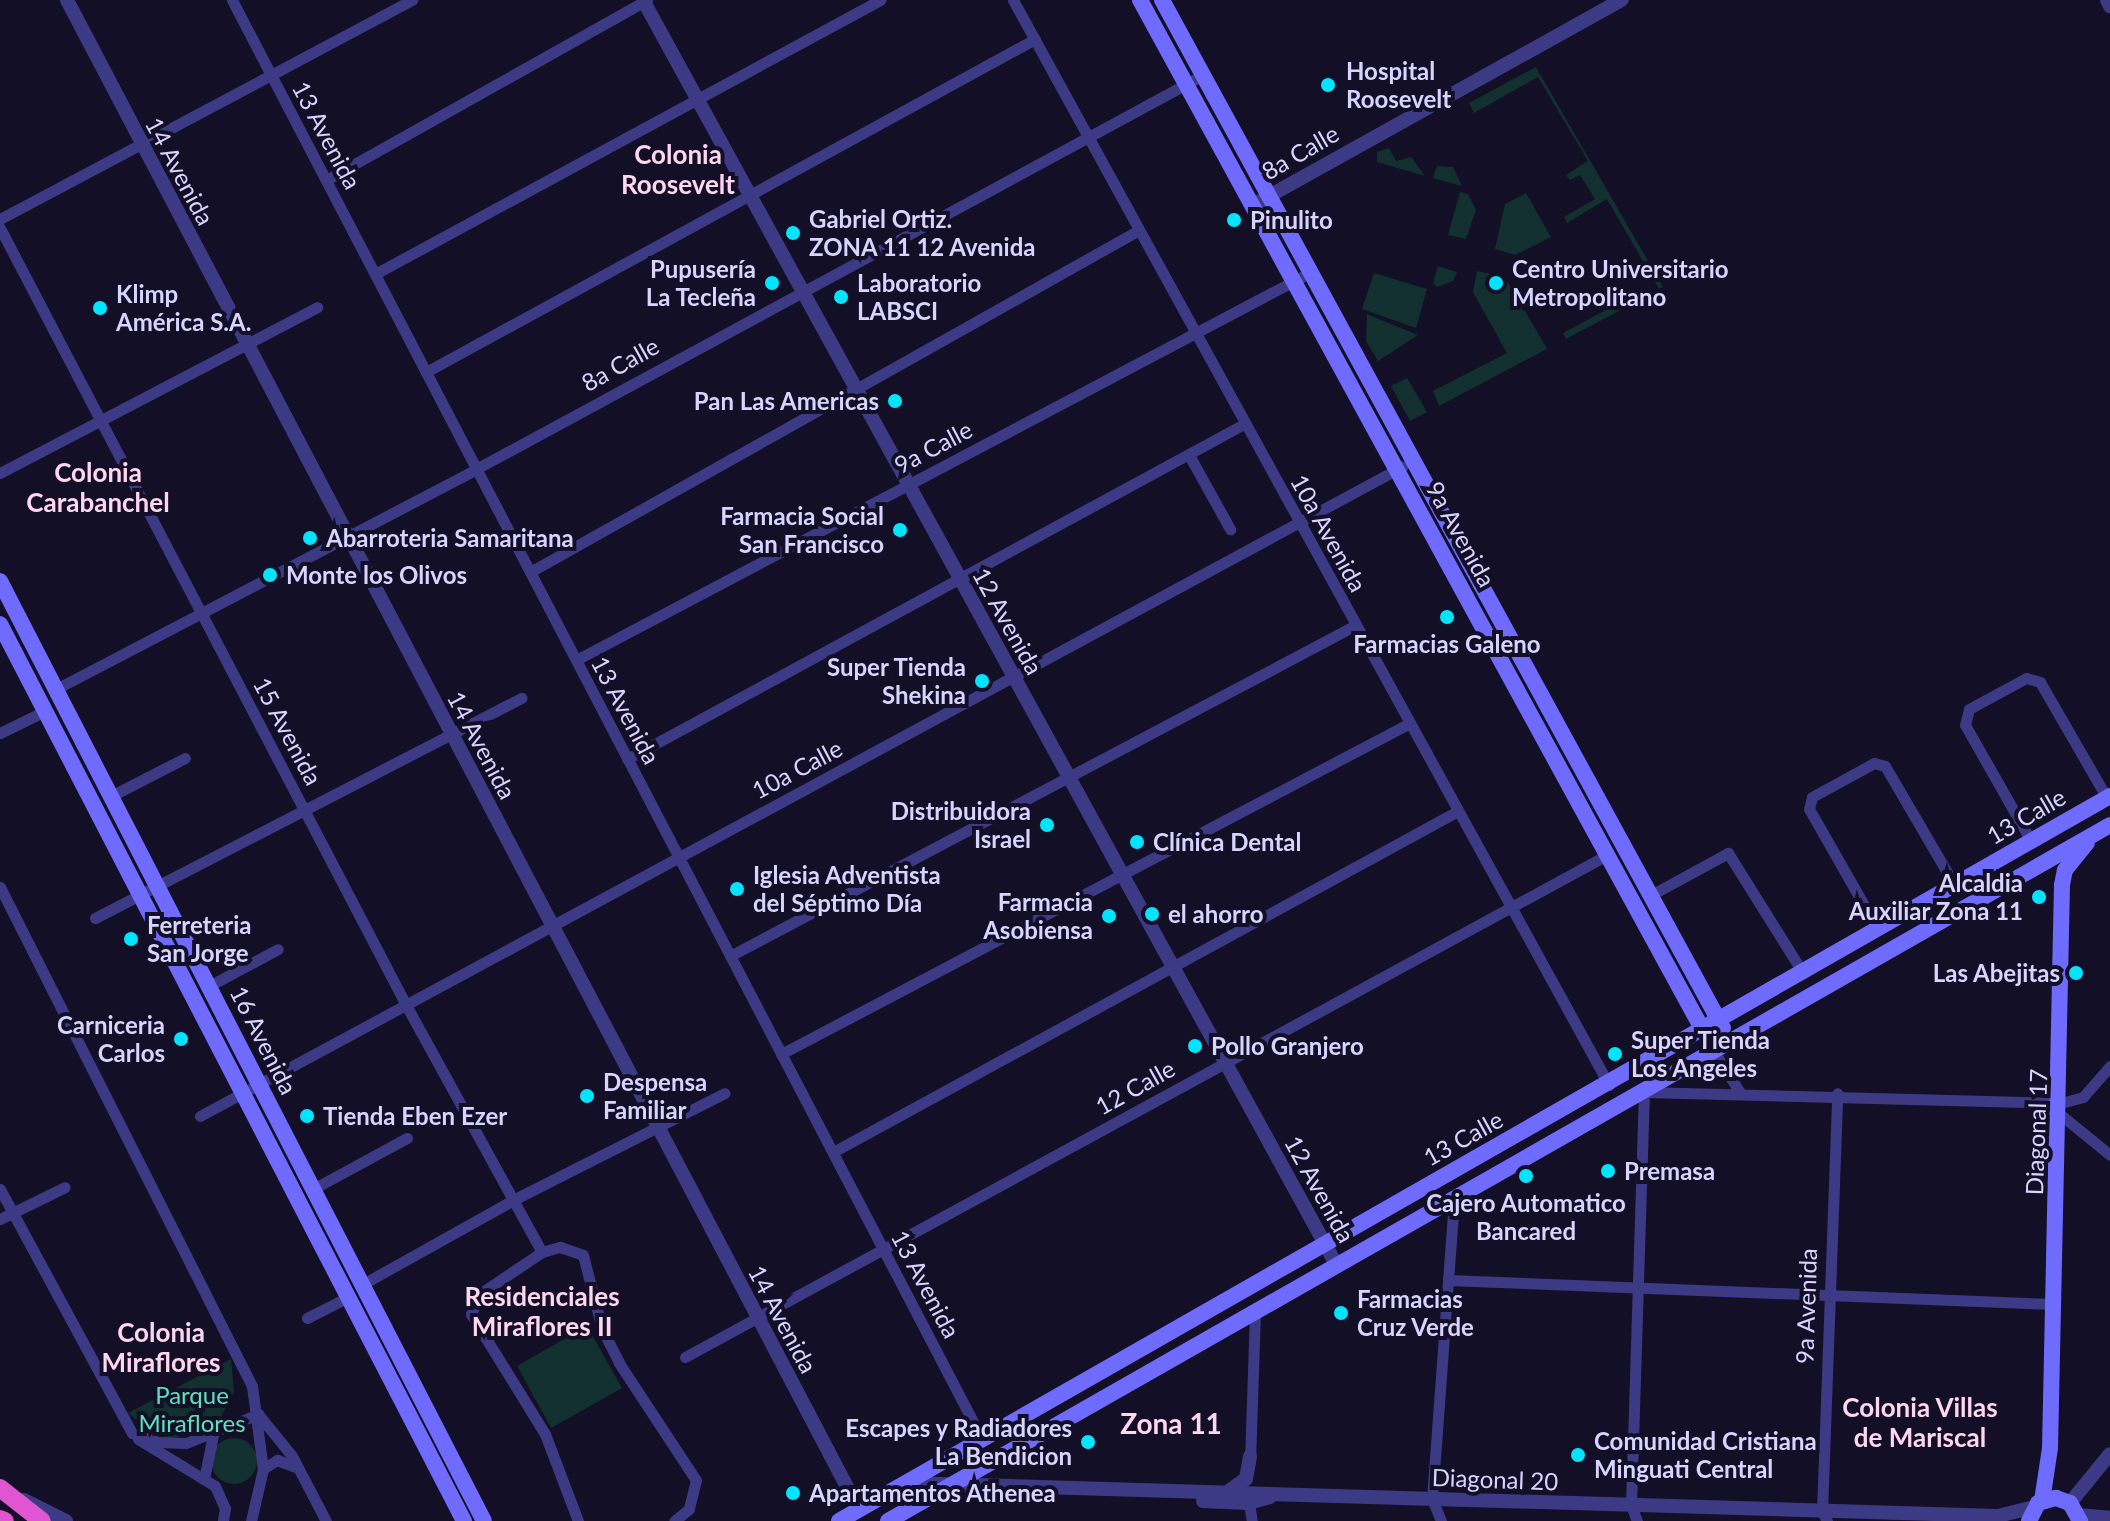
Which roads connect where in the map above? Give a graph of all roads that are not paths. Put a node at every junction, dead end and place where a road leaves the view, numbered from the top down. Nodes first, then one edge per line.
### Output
1 (67, 0) edge
2 (232, 0) edge
3 (412, 0) edge
4 (880, 0) edge
5 (1013, 0) edge
6 (1140, 0) edge
7 (1162, 0) edge
8 (1622, 0) edge
9 (2107, 0) edge
10 (645, 1) edge
11 (2110, 6) edge
12 (1035, 39) junction
13 (271, 75) junction
14 (1203, 75) junction
15 (1186, 84) junction
16 (697, 99) junction
17 (1088, 137) junction
18 (141, 144) junction
19 (326, 180) junction
20 (750, 195) junction
21 (1269, 195) junction
22 (1253, 205) junction
23 (0, 219) edge
24 (0, 228) edge
25 (1139, 230) junction
26 (1311, 272) junction
27 (375, 274) junction
28 (1295, 281) junction
29 (802, 289) junction
30 (317, 307) dead end
31 (1195, 333) junction
32 (246, 344) junction
33 (426, 372) junction
34 (856, 389) junction
35 (101, 421) junction
36 (1244, 424) junction
37 (1189, 455) junction
38 (1413, 459) junction
39 (1398, 468) junction
40 (476, 469) junction
41 (0, 473) edge
42 (909, 485) junction
43 (1448, 521) junction
44 (1299, 523) junction
45 (1230, 529) dead end
46 (1432, 529) junction
47 (347, 537) junction
48 (530, 572) junction
49 (960, 578) junction
50 (0, 581) edge
51 (201, 612) junction
52 (0, 624) edge
53 (1354, 626) junction
54 (576, 660) junction
55 (1014, 677) junction
56 (56, 689) junction
57 (522, 698) dead end
58 (45, 711) junction
59 (1408, 724) junction
60 (0, 733) edge
61 (451, 735) junction
62 (185, 758) dead end
63 (627, 759) junction
64 (1070, 780) junction
65 (111, 796) junction
66 (2108, 797) edge
67 (305, 811) junction
68 (1456, 812) junction
69 (2105, 828) edge
70 (2031, 841) junction
71 (1607, 855) junction
72 (679, 858) junction
73 (1123, 876) junction
74 (1954, 884) junction
75 (0, 887) edge
76 (158, 887) junction
77 (1651, 895) junction
78 (141, 896) junction
79 (1508, 909) junction
80 (95, 918) dead end
81 (552, 926) junction
82 (1877, 928) junction
83 (278, 949) dead end
84 (730, 956) junction
85 (1172, 966) junction
86 (1803, 973) junction
87 (209, 986) junction
88 (406, 1005) junction
89 (1720, 1021) junction
90 (1702, 1030) junction
91 (1730, 1040) junction
92 (1713, 1050) junction
93 (781, 1054) junction
94 (1225, 1063) junction
95 (2110, 1066) edge
96 (260, 1085) junction
97 (1609, 1085) junction
98 (1739, 1091) junction
99 (1644, 1092) junction
100 (243, 1093) junction
101 (725, 1093) dead end
102 (1837, 1093) junction
103 (2061, 1109) junction
104 (200, 1116) dead end
105 (659, 1129) junction
106 (407, 1138) dead end
107 (833, 1152) junction
108 (2110, 1155) edge
109 (65, 1187) dead end
110 (0, 1189) edge
111 (313, 1189) junction
112 (1454, 1197) junction
113 (513, 1200) junction
114 (12, 1213) junction
115 (0, 1219) edge
116 (1324, 1244) junction
117 (883, 1249) junction
118 (542, 1252) junction
119 (1336, 1264) junction
120 (1448, 1280) junction
121 (363, 1284) junction
122 (1638, 1289) junction
123 (348, 1297) junction
124 (1830, 1298) junction
125 (2054, 1304) junction
126 (1255, 1310) junction
127 (758, 1317) junction
128 (307, 1318) dead end
129 (685, 1357) dead end
130 (258, 1414) junction
131 (132, 1433) junction
132 (213, 1435) junction
133 (982, 1439) junction
134 (2050, 1448) junction
135 (2110, 1454) edge
136 (1250, 1456) junction
137 (298, 1468) junction
138 (263, 1469) junction
139 (204, 1479) junction
140 (908, 1483) junction
141 (0, 1488) edge
142 (943, 1489) junction
143 (1213, 1493) junction
144 (1250, 1497) junction
145 (1432, 1499) junction
146 (1631, 1505) junction
147 (859, 1510) junction
148 (2035, 1510) edge
149 (2073, 1510) edge
150 (1824, 1516) edge
151 (1998, 1516) junction
152 (2110, 1518) edge
153 (42, 1521) edge
154 (66, 1521) edge
155 (223, 1521) edge
156 (251, 1521) edge
157 (326, 1521) edge
158 (464, 1521) edge
159 (484, 1521) edge
160 (578, 1521) edge
161 (674, 1521) edge
162 (839, 1521) edge
163 (888, 1521) edge
164 (1252, 1521) edge
165 (1441, 1521) edge
166 (1637, 1521) edge
167 (2015, 1521) edge

1 - 18 street, 14 Avenida
2 - 13 street, 13 Avenida
3 - 13 street
4 - 16 street
5 - 12 street, 10a Avenida
6 - 15 main road, 9a Avenida
7 - 14 main road, 9a Avenida
8 - 21 street, 8a Calle
9 - 11 street
10 - 16 street, 12 Avenida
10 - 19 street
12 - 17 street, 10a Avenida
12 - 20 street
13 - 18 street
13 - 19 street, 13 Avenida
14 - 15 street, 8a Calle
14 - 21 main road, 9a Avenida
15 - 17 street, 8a Calle
15 - 22 main road, 9a Avenida
16 - 20 street, 12 Avenida
16 - 27 street
17 - 25 street, 10a Avenida
17 - 29 street, 8a Calle
18 - 23 street
18 - 32 street, 14 Avenida
19 - 27 street, 13 Avenida
20 - 29 street, 12 Avenida
20 - 33 street
21 - 22 street, 8a Calle
21 - 26 main road, 9a Avenida
22 - 28 main road, 9a Avenida
24 - 35 street, 15 Avenida
25 - 31 street, 10a Avenida
25 - 34 street
26 - 28 street, 9a Calle
26 - 38 main road, 9a Avenida
27 - 33 street, 13 Avenida
28 - 31 street, 9a Calle
28 - 39 main road, 9a Avenida
29 - 34 street, 12 Avenida
29 - 40 street, 8a Calle
30 - 32 street
31 - 36 street, 10a Avenida
31 - 42 street, 9a Calle
32 - 35 street
32 - 47 street, 14 Avenida
33 - 40 street, 13 Avenida
34 - 42 street, 12 Avenida
34 - 48 street
35 - 41 street
35 - 51 street, 15 Avenida
36 - 37 street
36 - 44 street, 10a Avenida
37 - 45 street
37 - 49 street
38 - 39 street, 10a Calle
38 - 43 main road, 9a Avenida
39 - 44 street, 10a Calle
39 - 46 main road, 9a Avenida
40 - 47 street, 8a Calle
40 - 48 street, 13 Avenida
42 - 49 street, 12 Avenida
42 - 54 street, 9a Calle
43 - 46 main road
43 - 77 main road, 9a Avenida
44 - 53 street, 10a Avenida
44 - 55 street, 10a Calle
46 - 71 main road, 9a Avenida
47 - 51 street, 8a Calle
47 - 61 street, 14 Avenida
48 - 54 street, 13 Avenida
49 - 55 street, 12 Avenida
49 - 63 street
50 - 56 main road, 16 Avenida
51 - 56 street, 8a Calle
51 - 67 street, 15 Avenida
52 - 58 main road, 16 Avenida
53 - 59 street, 10a Avenida
53 - 64 street
54 - 63 street, 13 Avenida
55 - 64 street, 12 Avenida
55 - 72 street, 10a Calle
56 - 65 main road, 16 Avenida
57 - 61 street
58 - 60 street
58 - 78 main road, 16 Avenida
59 - 68 street, 10a Avenida
59 - 73 street
61 - 67 street
61 - 81 street, 14 Avenida
62 - 65 street
63 - 72 street, 13 Avenida
64 - 73 street, 12 Avenida
64 - 84 street
65 - 76 main road, 16 Avenida
66 - 70 main road, 13 Calle
66 - 70 street
67 - 76 street
67 - 88 street, 15 Avenida
68 - 79 street, 10a Avenida
68 - 85 street
69 - 91 main road, 13 Calle
69 - 103 main road, Diagonal 17
70 - 74 main road, 13 Calle
71 - 79 street, 12 Calle
71 - 90 main road, 9a Avenida
72 - 81 street, 10a Calle
72 - 84 street, 13 Avenida
73 - 85 street, 12 Avenida
73 - 93 street
74 - 82 main road, 13 Calle
74 - 82 street
75 - 130 street
76 - 78 street
76 - 87 main road, 16 Avenida
77 - 86 street
77 - 89 main road, 9a Avenida
78 - 80 street
78 - 100 main road, 16 Avenida
79 - 94 street, 12 Calle
79 - 97 street, 10a Avenida
81 - 88 street, 10a Calle
81 - 105 street, 14 Avenida
82 - 86 main road, 13 Calle
83 - 87 street
84 - 93 street, 13 Avenida
85 - 94 street, 12 Avenida
85 - 107 street
86 - 89 main road, 13 Calle
87 - 96 main road, 16 Avenida
88 - 96 street, 10a Calle
88 - 113 street, 15 Avenida
89 - 90 main road, 13 Calle
89 - 91 main road, 9a Avenida
90 - 92 main road, 9a Avenida
90 - 97 main road, 13 Calle
91 - 92 main road, 13 Calle
92 - 98 street, 9a Avenida
92 - 99 main road, 13 Calle
93 - 107 street, 13 Avenida
94 - 116 street, 12 Avenida
94 - 117 street, 12 Calle
95 - 103 street
96 - 100 street, 10a Calle
96 - 111 main road, 16 Avenida
97 - 116 main road, 13 Calle
98 - 99 street
98 - 102 street
99 - 112 main road, 13 Calle
99 - 122 street
100 - 104 street, 10a Calle
100 - 123 main road, 16 Avenida
101 - 105 street
102 - 103 street
102 - 124 street, 9a Avenida
103 - 108 street
103 - 125 main road, Diagonal 17
105 - 113 street
105 - 127 street, 14 Avenida
106 - 111 street
107 - 117 street, 13 Avenida
109 - 114 street
110 - 114 street
111 - 121 main road, 16 Avenida
112 - 119 main road, 13 Calle
112 - 120 street
113 - 118 street, 15 Avenida
113 - 121 street
114 - 115 street
114 - 131 street
116 - 119 street, 12 Avenida
116 - 133 main road, 13 Calle
117 - 127 street, 12 Calle
117 - 133 street, 13 Avenida
118 - 160 street
118 - 161 street
119 - 126 main road, 13 Calle
120 - 122 street
120 - 145 street
121 - 159 main road, 16 Avenida
122 - 124 street
122 - 146 street
123 - 128 street
123 - 158 main road, 16 Avenida
124 - 125 street
124 - 150 street, 9a Avenida
125 - 134 main road, Diagonal 17
126 - 136 street
126 - 142 main road, 13 Calle
127 - 129 street, 12 Calle
127 - 147 street, 14 Avenida
130 - 132 street
130 - 137 street
130 - 138 street
131 - 132 street
131 - 139 street
132 - 139 street
133 - 140 main road, 13 Calle
134 - 148 main road, Diagonal 17
134 - 149 main road, Diagonal 17
135 - 149 street
136 - 143 street
136 - 144 street
137 - 138 street
137 - 157 street
138 - 156 street
139 - 155 street
140 - 142 street, Diagonal 20
140 - 147 main road, 13 Calle
141 - 153 highway
141 - 154 street
142 - 143 street, Diagonal 20
142 - 144 street, Diagonal 20
142 - 163 main road, 13 Calle
143 - 144 street, Diagonal 20
144 - 145 street, Diagonal 20
144 - 164 street
145 - 146 street, Diagonal 20
145 - 165 street
146 - 150 street, Diagonal 20
146 - 166 street
147 - 162 main road, 13 Calle
148 - 149 main road
148 - 151 street, Diagonal 20
149 - 152 street
150 - 151 street, Diagonal 20
151 - 167 street, Diagonal 20

